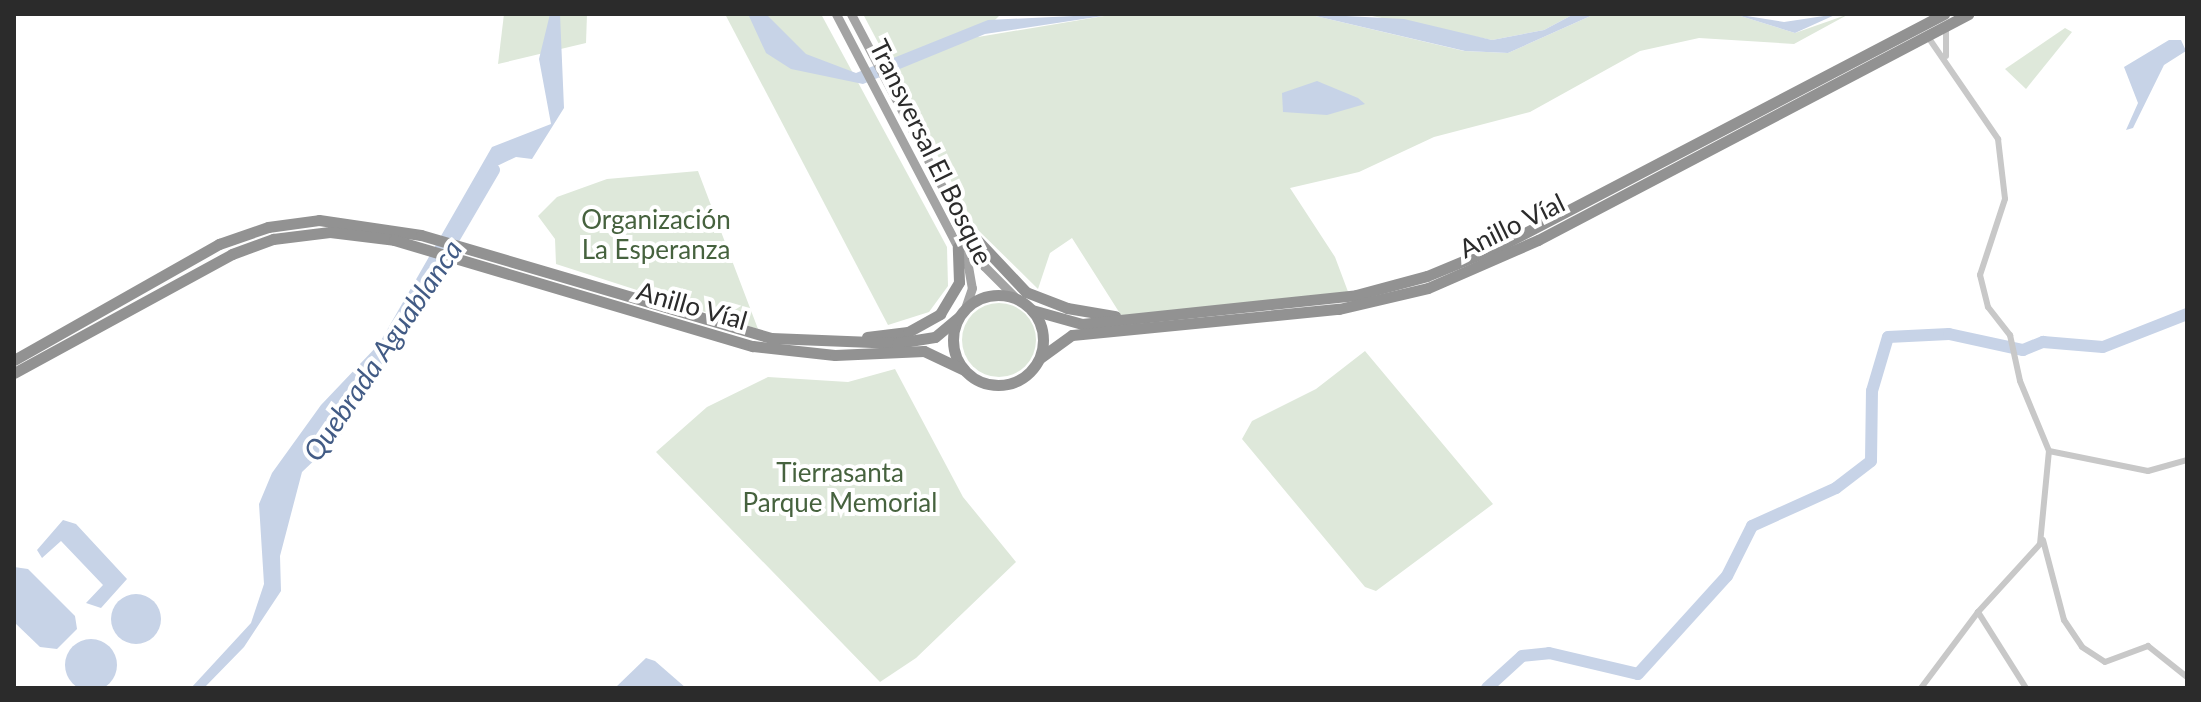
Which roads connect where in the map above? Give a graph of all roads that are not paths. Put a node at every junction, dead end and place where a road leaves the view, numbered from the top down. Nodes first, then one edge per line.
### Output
1 (836, 14) edge
2 (851, 14) edge
3 (1968, 14) edge
4 (1946, 20) edge
5 (1928, 37) junction
6 (1947, 59) junction
7 (963, 225) junction
8 (419, 241) junction
9 (958, 247) junction
10 (458, 252) junction
11 (1016, 298) junction
12 (1032, 310) junction
13 (961, 315) junction
14 (1147, 318) junction
15 (848, 342) junction
16 (1040, 358) junction
17 (14, 360) edge
18 (964, 370) junction
19 (14, 373) edge
20 (2049, 451) junction
21 (2187, 460) edge
22 (2042, 536) junction
23 (1978, 612) junction
24 (2187, 677) edge
25 (1921, 688) edge
26 (2026, 688) edge

1 - 9 main road, Transversal El Bosque
2 - 7 main road, Transversal El Bosque
3 - 4 highway, Anillo Víal
4 - 5 highway, Anillo Víal
4 - 6 street
4 - 14 highway, Anillo Víal
5 - 6 street
5 - 16 highway, Anillo Víal
6 - 20 street
7 - 11 main road, Transversal El Bosque
7 - 14 highway
8 - 10 highway, Anillo Víal
8 - 17 highway, Anillo Víal
8 - 19 highway, Anillo Víal
9 - 13 main road, Transversal El Bosque
9 - 15 highway
10 - 15 highway, Anillo Víal
10 - 18 highway, Anillo Víal
11 - 12 highway
11 - 13 highway
12 - 14 highway, Anillo Víal
12 - 16 highway
13 - 15 highway, Anillo Víal
13 - 18 highway
16 - 18 highway
20 - 21 street
20 - 22 street
22 - 23 street
22 - 24 street
23 - 25 street
23 - 26 street

